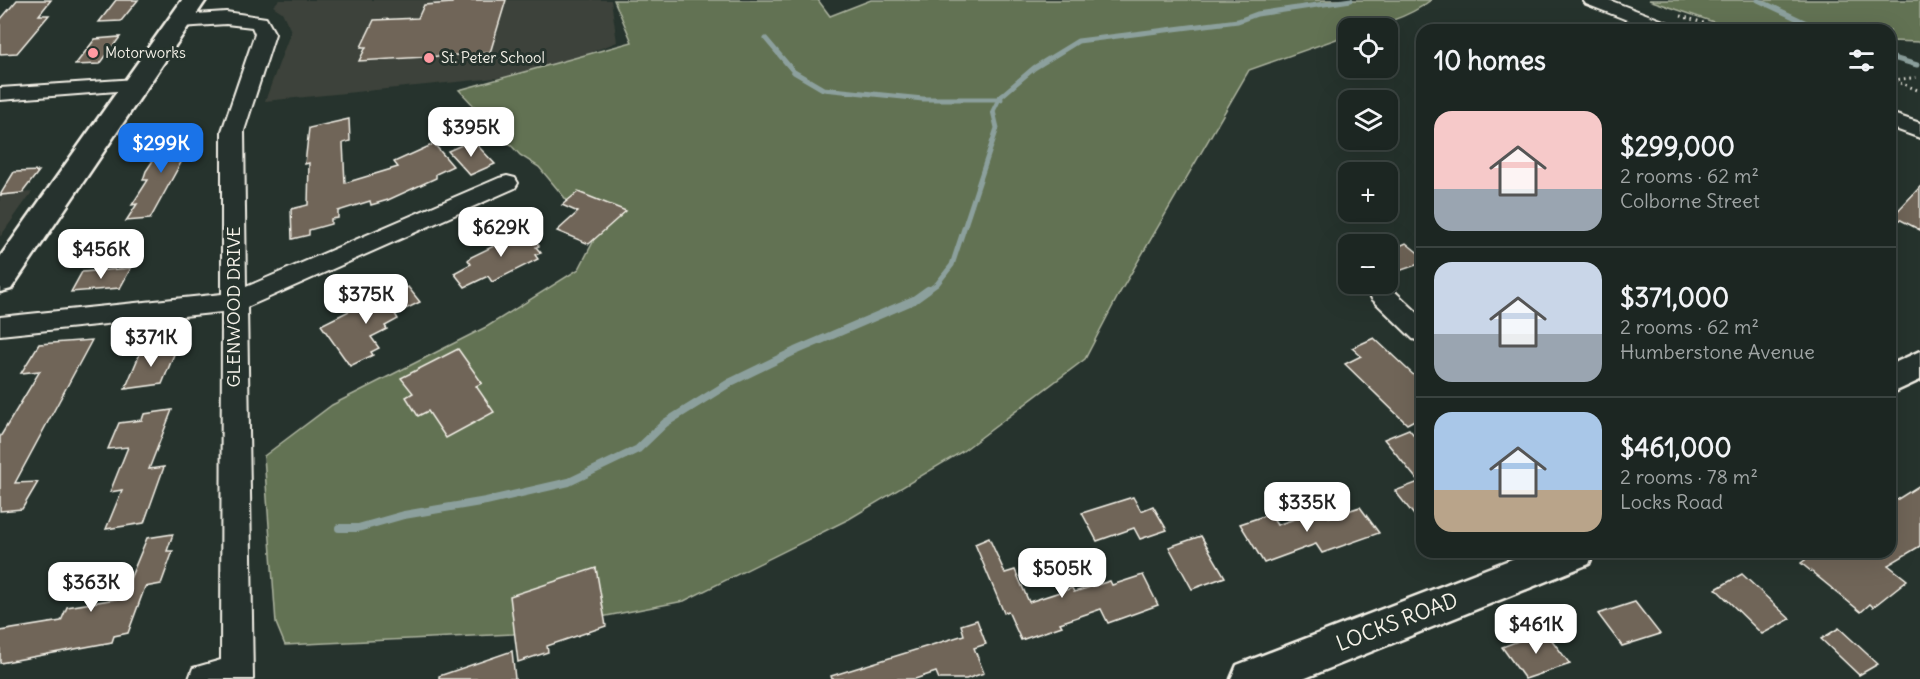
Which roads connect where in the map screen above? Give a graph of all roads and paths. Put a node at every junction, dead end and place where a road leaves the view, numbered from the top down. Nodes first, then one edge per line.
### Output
1 (1592, 0) edge
2 (187, 10) edge
3 (1654, 24) edge
4 (1920, 77) edge
5 (1896, 79) edge
6 (1896, 82) edge
7 (136, 85) junction
8 (1920, 91) edge
9 (0, 94) edge
10 (1896, 121) edge
11 (1920, 131) edge
12 (507, 183) dead end
13 (0, 281) edge
14 (1382, 294) edge
15 (234, 302) junction
16 (0, 326) edge
17 (1416, 326) edge
18 (1920, 364) edge
19 (1896, 378) edge
20 (1560, 558) edge
21 (237, 676) edge
22 (205, 679) edge
23 (1252, 679) edge

1 - 3 street
2 - 7 main road
2 - 15 street, GLENWOOD DRIVE
4 - 5 path
6 - 8 path
7 - 9 street
7 - 13 main road
10 - 11 street
12 - 15 street
14 - 17 street
15 - 16 street
15 - 21 street, GLENWOOD DRIVE
18 - 19 main road
20 - 23 main road, LOCKS ROAD
21 - 22 street

